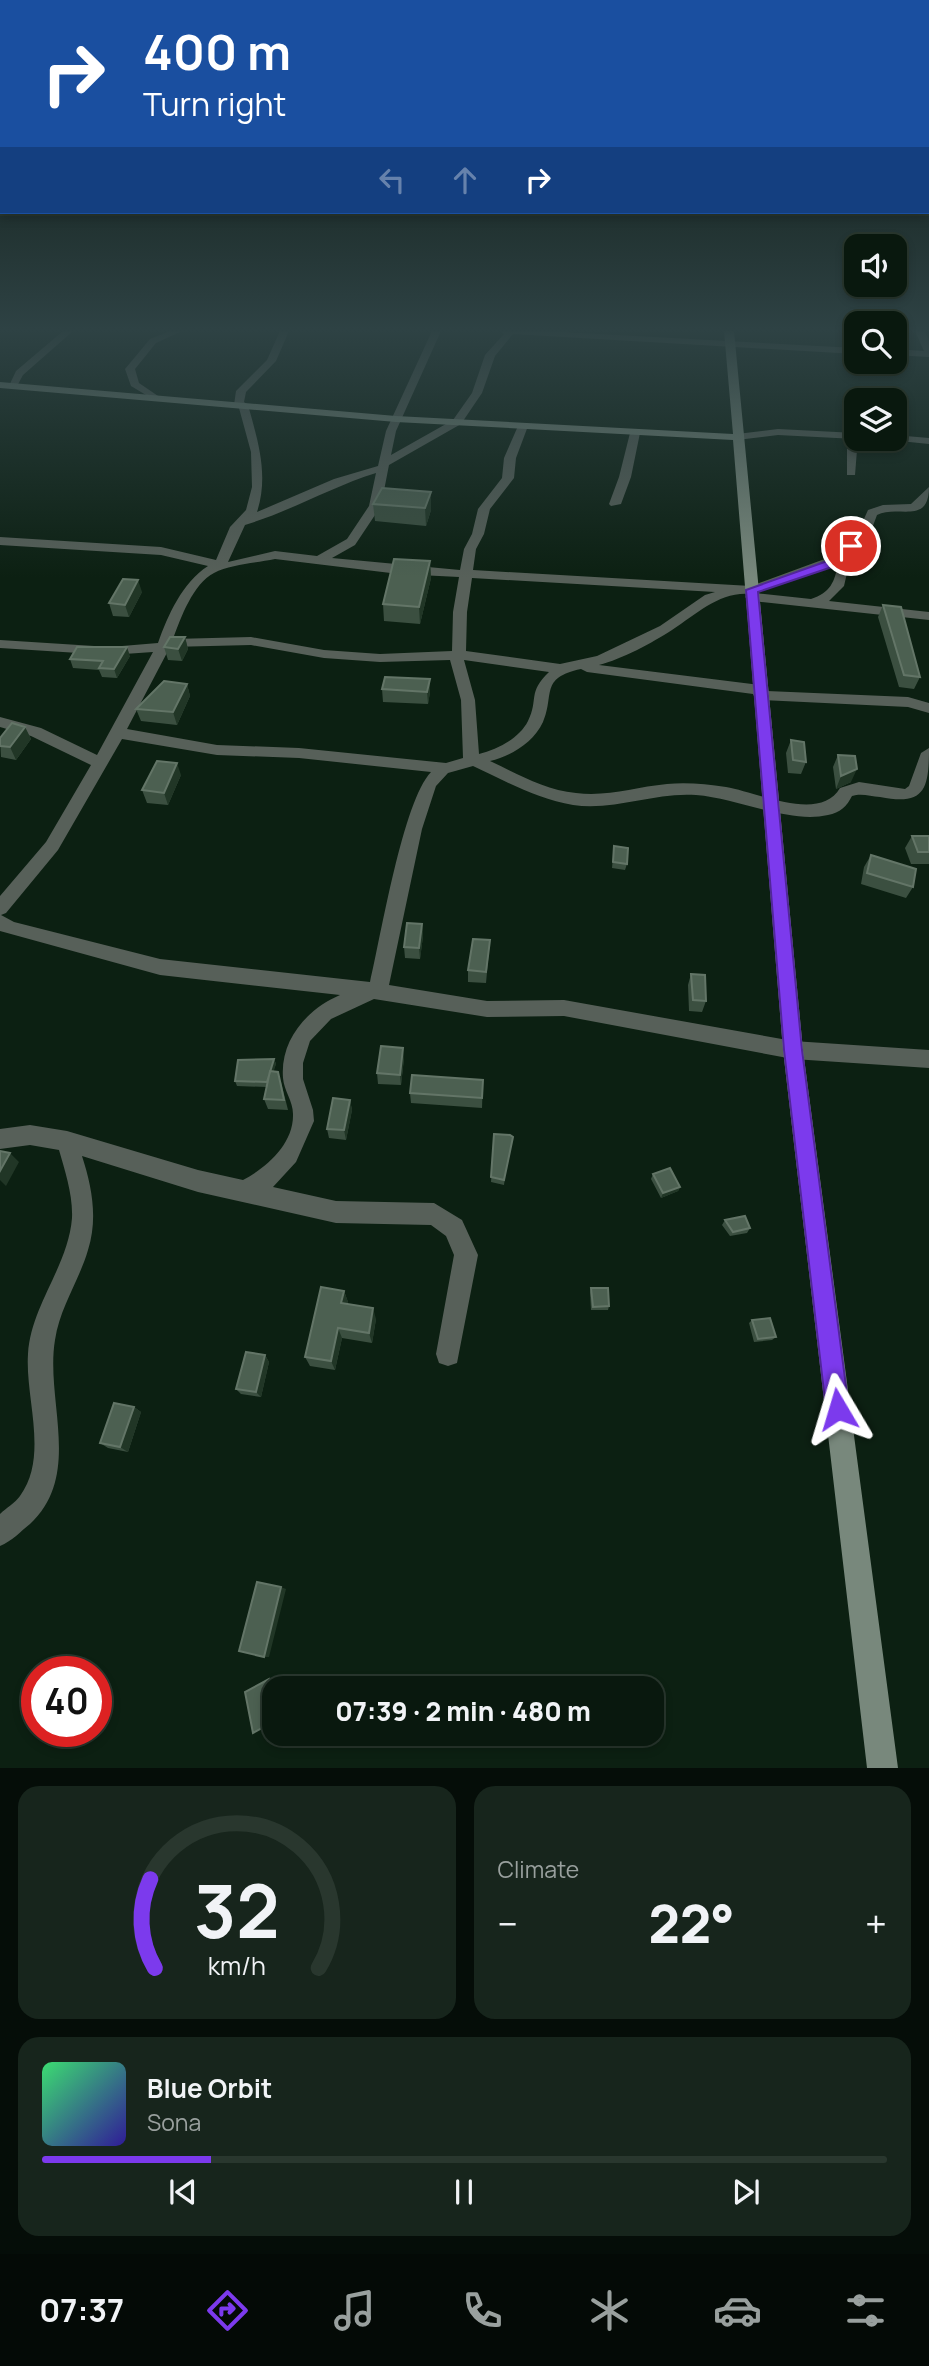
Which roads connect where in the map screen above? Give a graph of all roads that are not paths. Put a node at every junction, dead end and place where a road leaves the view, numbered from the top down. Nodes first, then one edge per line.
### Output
1 (245, 414) edge
2 (336, 414) edge
3 (399, 414) edge
4 (463, 414) edge
5 (735, 414) edge
6 (397, 419) junction
7 (457, 422) junction
8 (523, 426) junction
9 (635, 433) junction
10 (844, 435) edge
11 (737, 437) junction
12 (907, 439) edge
13 (929, 441) edge
14 (852, 451) edge
15 (385, 465) junction
16 (851, 473) dead end
17 (929, 490) edge
18 (615, 504) dead end
19 (242, 522) junction
20 (0, 541) edge
21 (845, 556) junction
22 (321, 559) junction
23 (220, 565) junction
24 (466, 573) junction
25 (748, 592) junction
26 (809, 604) junction
27 (929, 616) edge
28 (0, 644) edge
29 (164, 645) junction
30 (457, 655) junction
31 (563, 668) junction
32 (760, 693) junction
33 (929, 706) edge
34 (0, 722) edge
35 (118, 733) junction
36 (929, 753) edge
37 (471, 759) junction
38 (101, 763) junction
39 (446, 768) junction
40 (772, 807) junction
41 (0, 908) edge
42 (3, 927) edge
43 (378, 991) junction
44 (793, 1050) junction
45 (929, 1059) edge
46 (0, 1139) edge
47 (67, 1141) junction
48 (243, 1192) junction
49 (448, 1354) dead end
50 (0, 1532) edge
51 (883, 1768) edge

1 - 19 street
2 - 6 street
3 - 6 street
4 - 7 street
5 - 11 street
6 - 7 street
6 - 15 street
7 - 8 street
7 - 15 street
8 - 9 street
8 - 24 street
9 - 11 street
9 - 18 street
10 - 11 street
11 - 25 street
12 - 13 street
14 - 16 street
15 - 19 street
15 - 22 street
17 - 21 street
19 - 23 street
20 - 23 street
21 - 25 street
21 - 26 street
22 - 23 street
22 - 24 street
23 - 29 street
24 - 25 street
24 - 30 street
25 - 26 street
25 - 31 street
25 - 32 street
26 - 27 street
28 - 29 street
29 - 30 street
29 - 35 street
30 - 31 street
30 - 37 street
31 - 32 street
31 - 37 street
32 - 33 street
32 - 40 street
34 - 38 street
35 - 38 street
35 - 39 street
36 - 40 street
37 - 39 street
37 - 40 street
38 - 41 street
39 - 43 street
40 - 44 street
42 - 43 street
43 - 44 street
43 - 48 street
44 - 45 street
44 - 51 street
46 - 47 street
47 - 48 street
47 - 50 street
48 - 49 street

